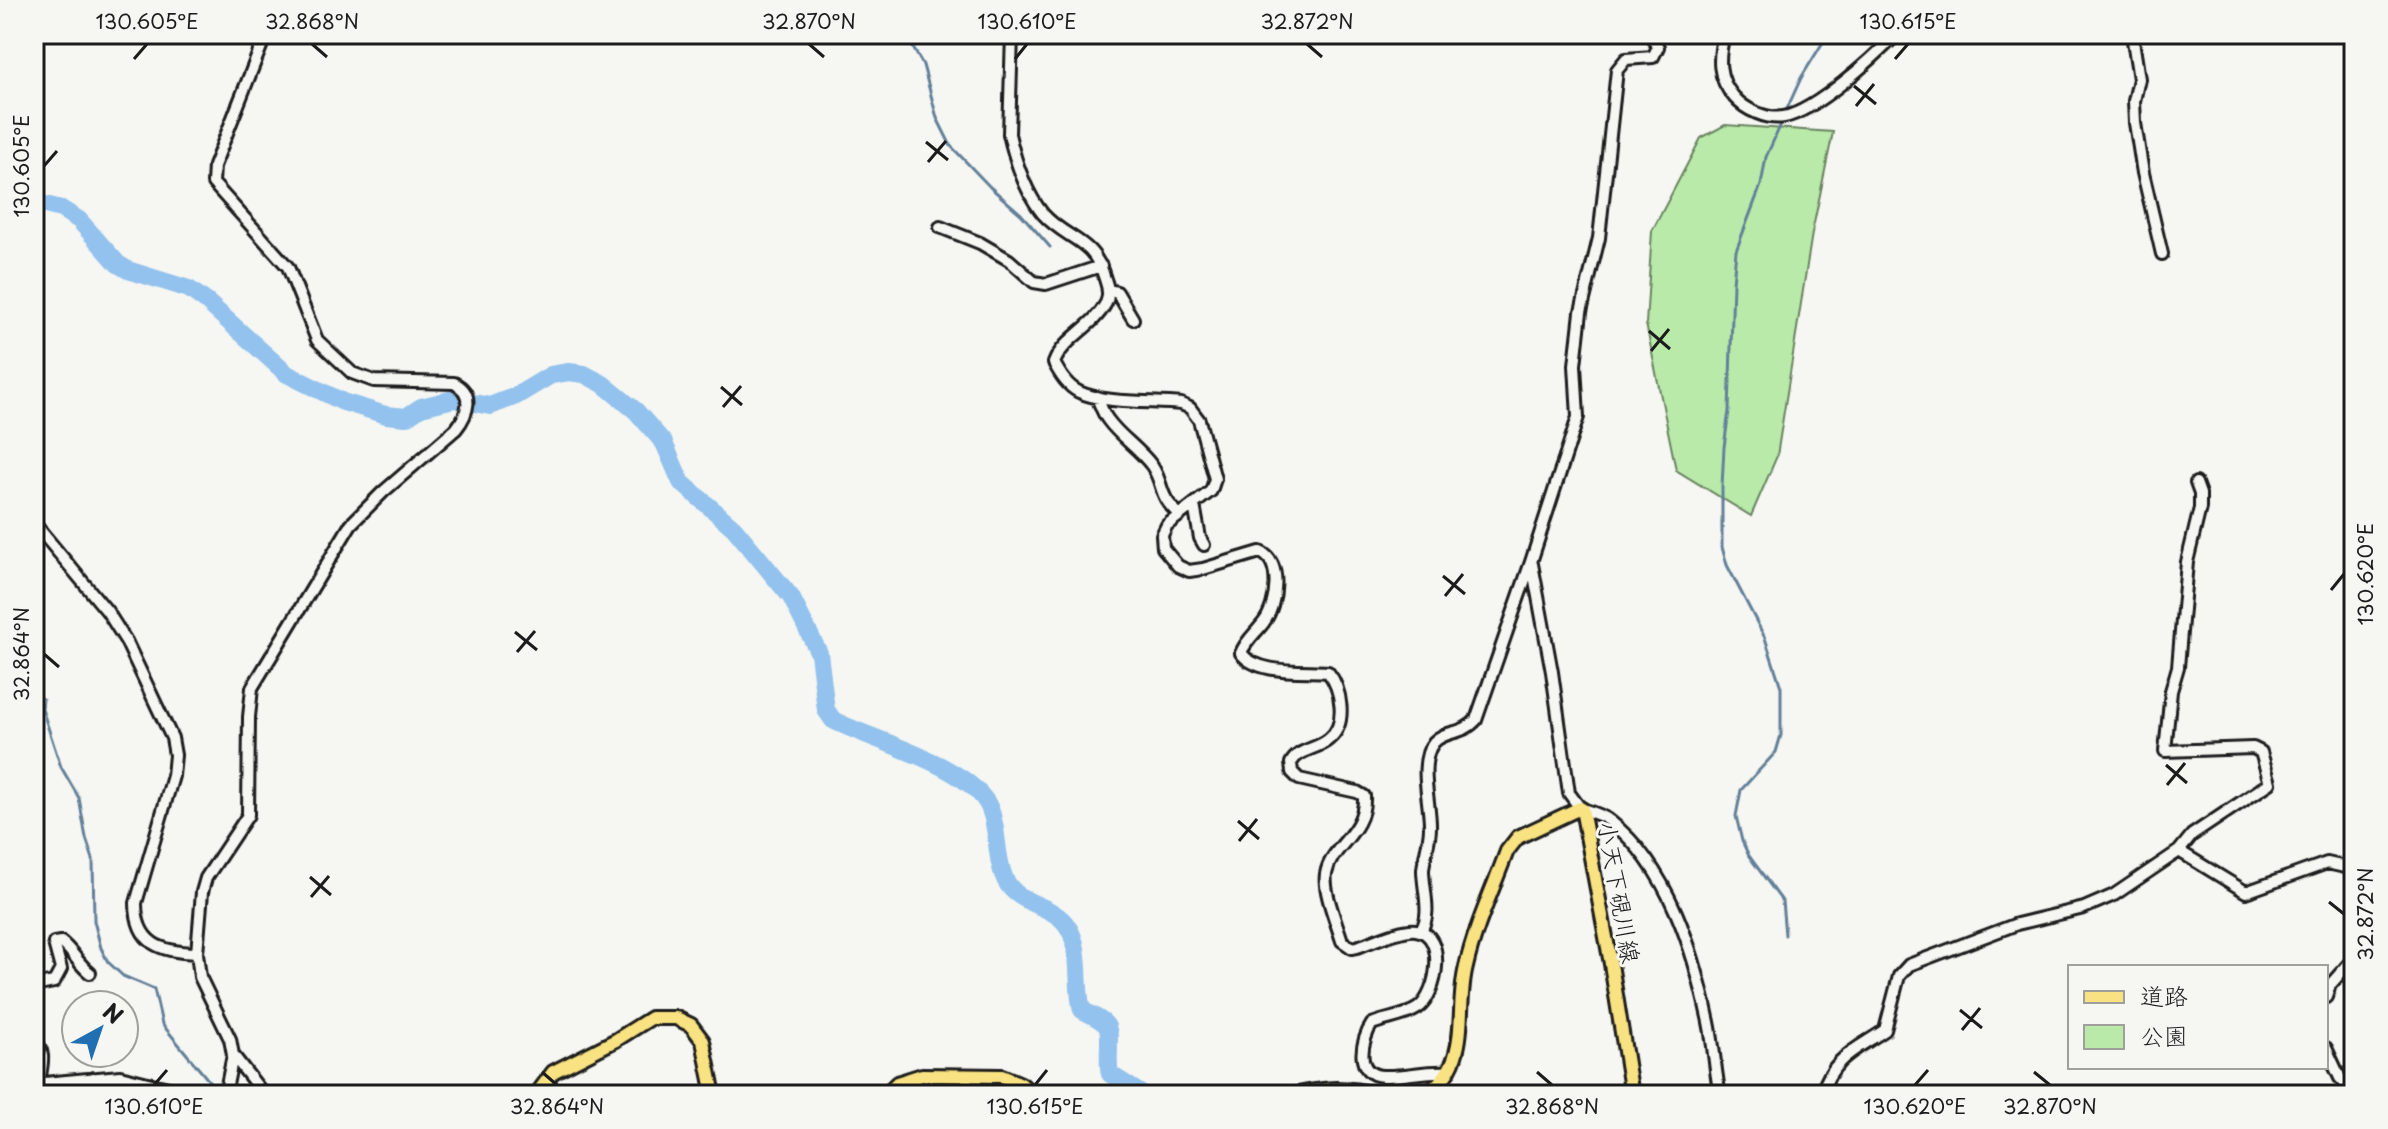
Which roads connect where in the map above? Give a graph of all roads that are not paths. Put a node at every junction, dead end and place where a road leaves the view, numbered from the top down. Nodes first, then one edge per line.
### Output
1 (266, 34) edge
2 (1012, 34) edge
3 (1650, 34) edge
4 (1724, 34) edge
5 (1897, 34) edge
6 (2132, 34) edge
7 (940, 227) dead end
8 (2162, 254) dead end
9 (1101, 266) junction
10 (1109, 290) junction
11 (1133, 319) dead end
12 (1097, 397) junction
13 (2196, 483) dead end
14 (1194, 505) junction
15 (1180, 515) junction
16 (34, 523) edge
17 (1204, 545) dead end
18 (1531, 562) junction
19 (1581, 808) junction
20 (2179, 851) junction
21 (2354, 869) edge
22 (1421, 930) junction
23 (197, 953) junction
24 (2354, 958) edge
25 (90, 973) dead end
26 (34, 986) edge
27 (2328, 991) edge
28 (34, 1040) edge
29 (2328, 1052) edge
30 (233, 1055) junction
31 (1449, 1072) junction
32 (93, 1078) junction
33 (36, 1085) edge
34 (2354, 1088) edge
35 (54, 1095) edge
36 (88, 1095) edge
37 (179, 1095) edge
38 (225, 1095) edge
39 (264, 1095) edge
40 (536, 1095) edge
41 (714, 1095) edge
42 (885, 1095) edge
43 (1033, 1095) edge
44 (1293, 1095) edge
45 (1378, 1095) edge
46 (1424, 1095) edge
47 (1632, 1095) edge
48 (1720, 1095) edge
49 (1821, 1095) edge

1 - 23 street
2 - 9 street
3 - 18 street
4 - 5 street
6 - 8 street
7 - 9 street
9 - 10 street
10 - 11 street
10 - 12 street
12 - 14 street
12 - 15 street
13 - 20 street
14 - 15 street
14 - 17 street
15 - 22 street
16 - 23 street
18 - 19 street
18 - 22 street
19 - 31 main road, 小天下硯川線
19 - 47 main road, 小天下硯川線
19 - 48 street
20 - 21 street
20 - 49 street
22 - 31 street
23 - 30 street
24 - 27 street
25 - 26 street
28 - 33 street
29 - 34 street
30 - 38 street
30 - 39 street
31 - 46 main road
32 - 33 street
32 - 36 street
32 - 37 street
33 - 35 main road
40 - 41 main road
42 - 43 main road
44 - 45 main road

